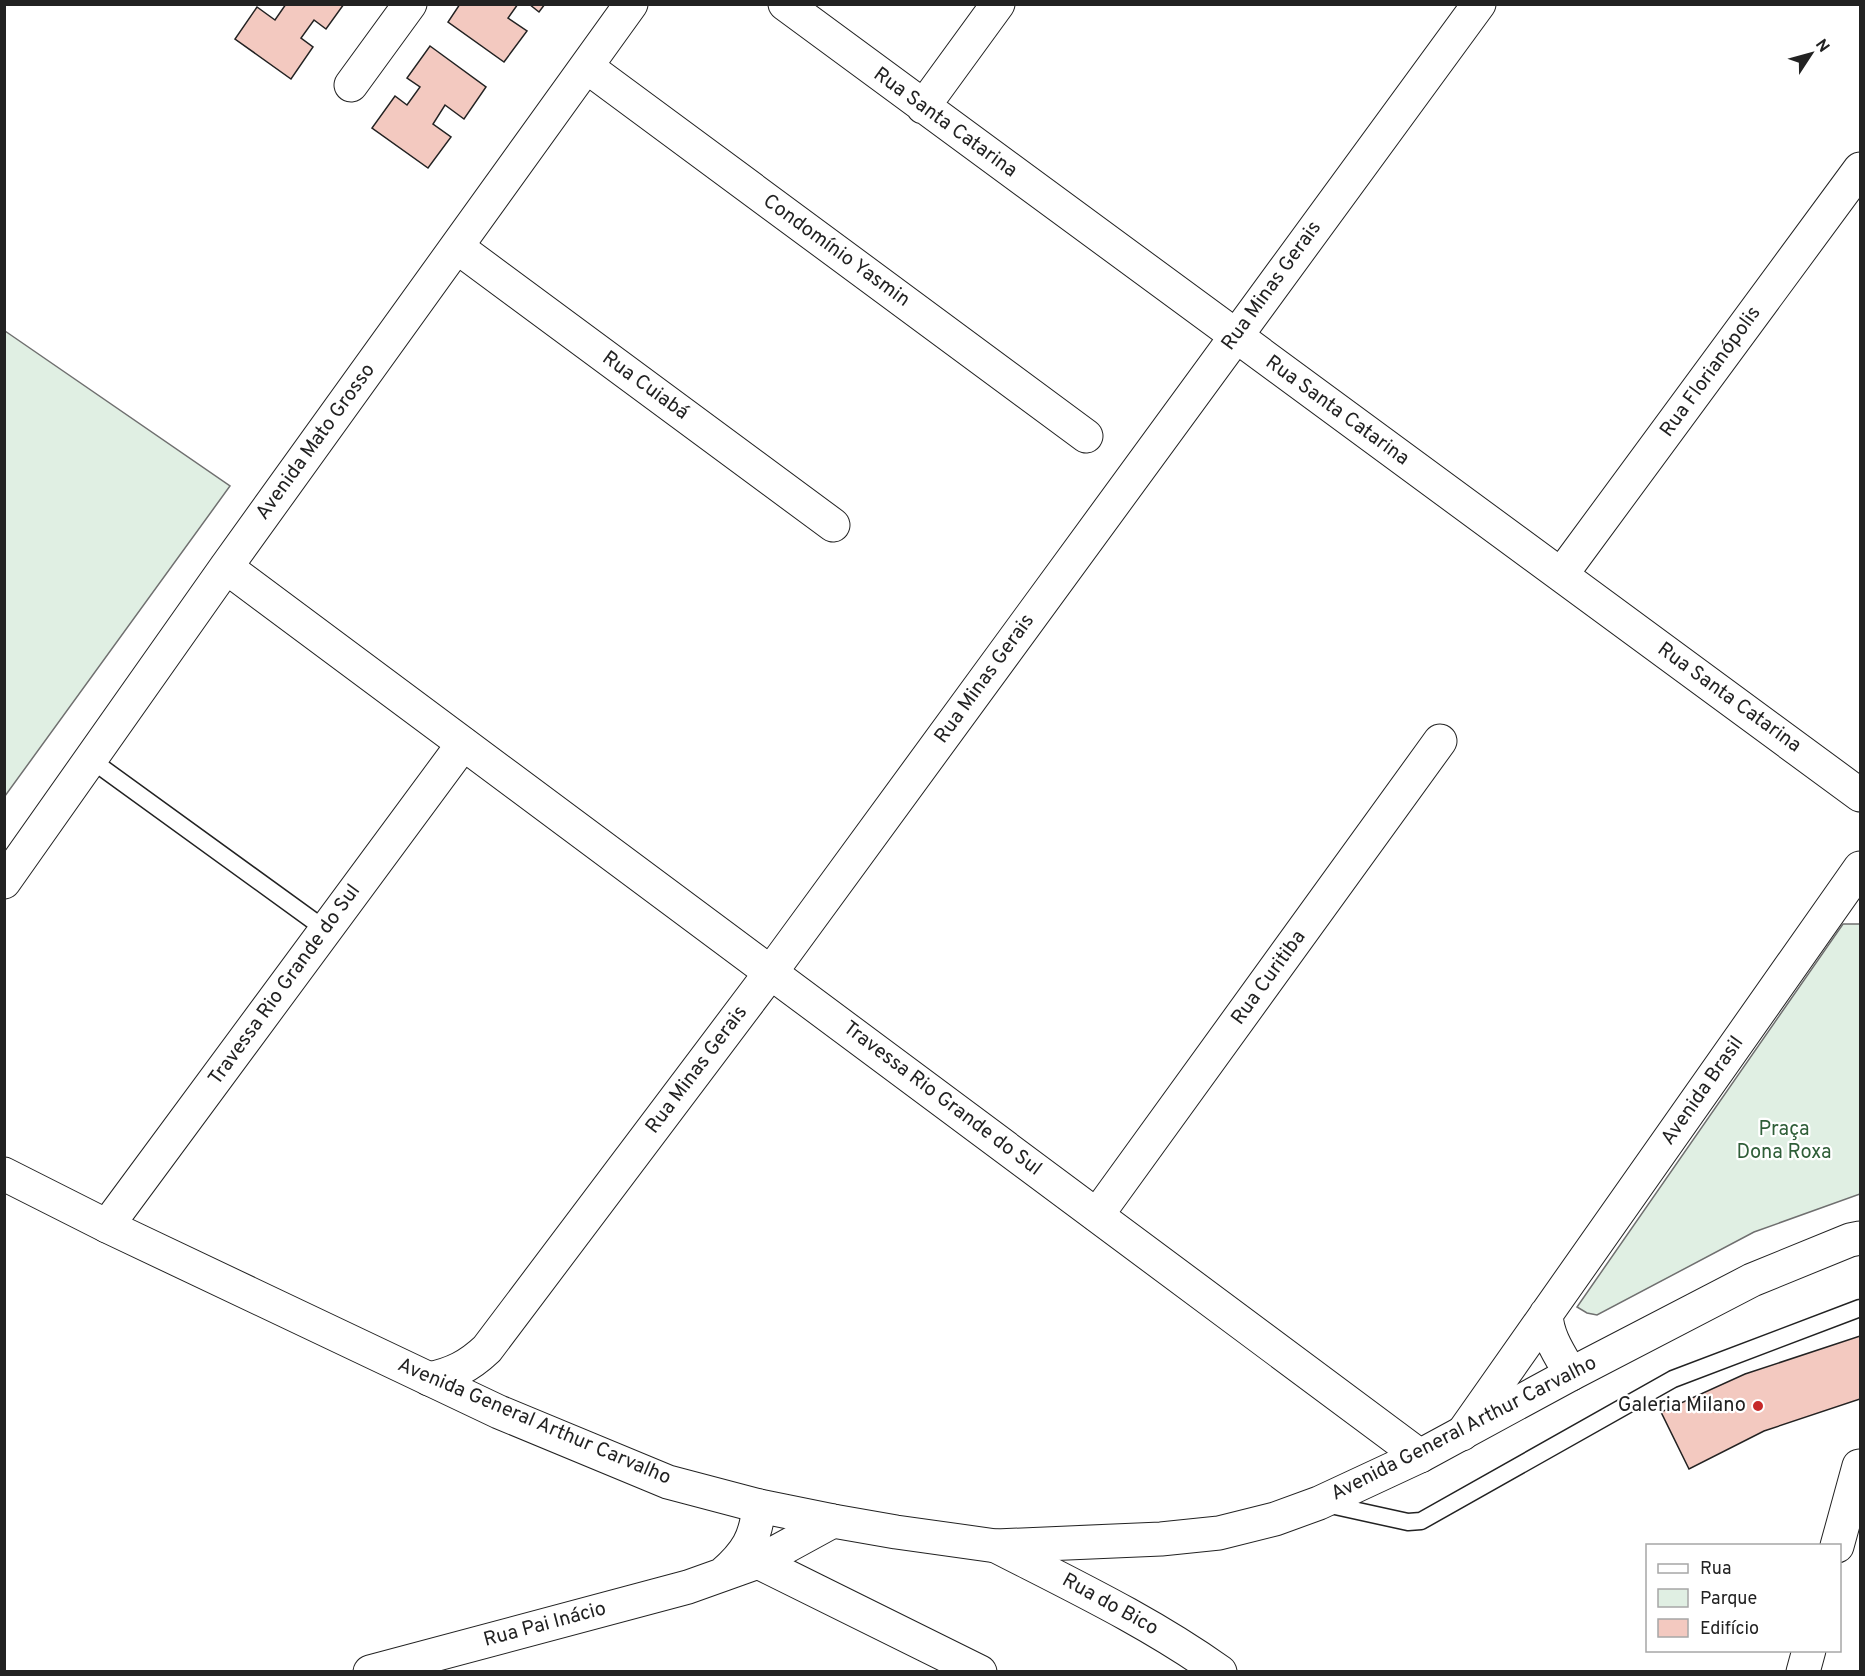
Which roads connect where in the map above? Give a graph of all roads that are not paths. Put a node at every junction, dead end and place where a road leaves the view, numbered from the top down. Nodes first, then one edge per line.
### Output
1 (410, 4) edge
2 (631, 4) edge
3 (784, 4) edge
4 (998, 4) edge
5 (1479, 4) edge
6 (586, 66) junction
7 (351, 86) dead end
8 (923, 107) junction
9 (1860, 169) edge
10 (456, 247) junction
11 (1235, 336) junction
12 (1086, 436) dead end
13 (833, 525) dead end
14 (226, 567) junction
15 (1561, 575) junction
16 (1440, 741) dead end
17 (463, 744) junction
18 (90, 759) junction
19 (1860, 795) edge
20 (1857, 880) edge
21 (4, 882) edge
22 (326, 930) junction
23 (771, 972) junction
24 (4, 1174) edge
25 (1097, 1215) junction
26 (107, 1226) junction
27 (1860, 1238) edge
28 (1860, 1308) edge
29 (1546, 1314) junction
30 (487, 1349) junction
31 (1571, 1374) junction
32 (429, 1379) junction
33 (500, 1412) junction
34 (1462, 1434) junction
35 (1420, 1456) junction
36 (1859, 1466) dead end
37 (1319, 1503) junction
38 (759, 1506) junction
39 (833, 1521) junction
40 (1837, 1544) edge
41 (996, 1546) junction
42 (758, 1562) junction
43 (720, 1577) junction
44 (1808, 1652) edge
45 (370, 1671) edge
46 (980, 1671) edge
47 (1220, 1671) edge
48 (1803, 1671) edge

1 - 7 street
2 - 6 street, Avenida Mato Grosso
3 - 8 street, Rua Santa Catarina
4 - 8 street
5 - 11 street, Rua Minas Gerais
6 - 10 street, Avenida Mato Grosso
6 - 12 street, Condomínio Yasmin
8 - 11 street, Rua Santa Catarina
9 - 15 street, Rua Florianópolis
10 - 13 street, Rua Cuiabá
10 - 14 street, Avenida Mato Grosso
11 - 15 street, Rua Santa Catarina
11 - 23 street, Rua Minas Gerais
14 - 17 street, Travessa Rio Grande do Sul
14 - 18 street, Avenida Mato Grosso
15 - 19 street, Rua Santa Catarina
16 - 25 street, Rua Curitiba
17 - 22 street, Travessa Rio Grande do Sul
17 - 23 street, Travessa Rio Grande do Sul
18 - 21 street, Avenida Mato Grosso
18 - 22 lane
20 - 29 street, Avenida Brasil
22 - 26 street, Travessa Rio Grande do Sul
23 - 25 street, Travessa Rio Grande do Sul
23 - 30 street, Rua Minas Gerais
24 - 26 street, Avenida General Arthur Carvalho
25 - 35 street, Travessa Rio Grande do Sul
26 - 32 street, Avenida General Arthur Carvalho
27 - 31 street, Avenida General Arthur Carvalho
28 - 37 lane
29 - 31 street
29 - 34 street, Avenida Brasil
30 - 32 street, Rua Minas Gerais
30 - 33 street, Rua Minas Gerais
31 - 34 street, Avenida General Arthur Carvalho
32 - 33 street, Avenida General Arthur Carvalho
33 - 38 street, Avenida General Arthur Carvalho
34 - 35 street, Avenida General Arthur Carvalho
35 - 37 street, Avenida General Arthur Carvalho
36 - 40 street
37 - 41 street, Avenida General Arthur Carvalho
38 - 39 street, Avenida General Arthur Carvalho
38 - 43 street, Rua Pai Inácio
39 - 41 street, Avenida General Arthur Carvalho
39 - 42 street, Rua Pai Inácio
41 - 47 street, Rua do Bico
42 - 43 street, Rua Pai Inácio
42 - 46 street
43 - 45 street, Rua Pai Inácio
44 - 48 street

